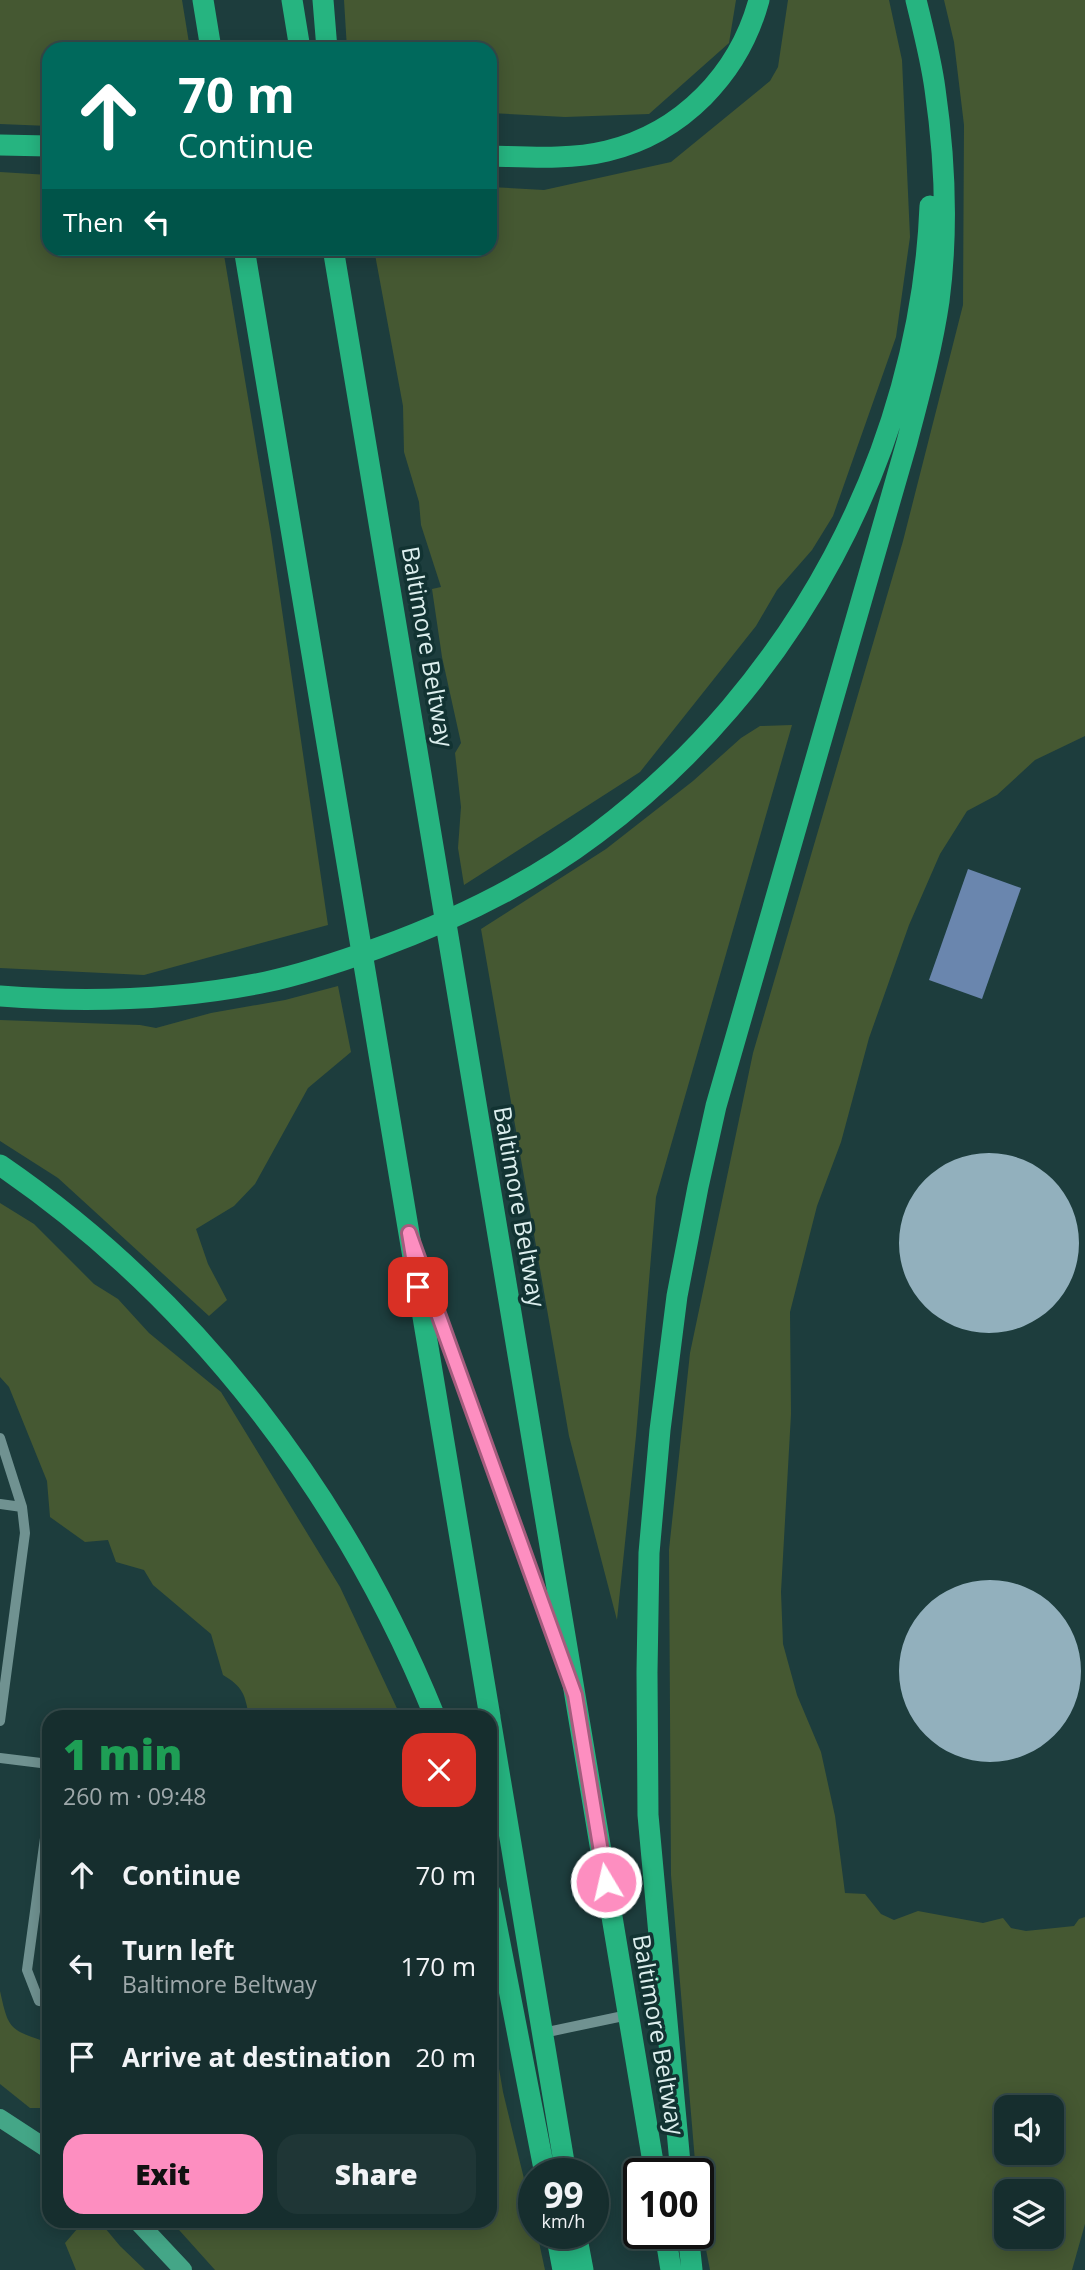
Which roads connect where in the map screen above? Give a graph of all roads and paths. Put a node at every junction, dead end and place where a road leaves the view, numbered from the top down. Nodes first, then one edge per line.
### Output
1 (203, 0) edge
2 (292, 0) edge
3 (323, 0) edge
4 (759, 0) edge
5 (916, 0) edge
6 (210, 42) edge
7 (299, 42) edge
8 (326, 42) edge
9 (0, 145) edge
10 (42, 146) edge
11 (497, 156) edge
12 (245, 256) edge
13 (334, 256) edge
14 (343, 256) edge
15 (353, 368) junction
16 (0, 996) edge
17 (0, 1165) edge
18 (409, 1233) junction
19 (0, 1438) edge
20 (0, 1504) edge
21 (22, 1507) junction
22 (575, 1695) junction
23 (432, 1710) edge
24 (489, 1710) edge
25 (0, 1721) edge
26 (0, 1758) edge
27 (497, 1760) edge
28 (42, 1763) edge
29 (42, 1860) edge
30 (497, 1928) edge
31 (42, 2001) edge
32 (628, 2015) junction
33 (542, 2033) junction
34 (0, 2118) edge
35 (42, 2145) edge
36 (542, 2158) edge
37 (563, 2158) edge
38 (652, 2158) edge
39 (680, 2158) edge
40 (144, 2228) edge
41 (559, 2249) edge
42 (579, 2249) edge
43 (668, 2249) edge
44 (690, 2249) edge
45 (183, 2270) edge
46 (564, 2270) edge
47 (583, 2270) edge
48 (671, 2270) edge
49 (692, 2270) edge

1 - 6 highway
2 - 7 highway
3 - 8 highway
4 - 11 highway
5 - 16 highway
5 - 39 highway
9 - 10 highway
12 - 18 highway
13 - 15 highway, Baltimore Beltway
14 - 15 highway
15 - 22 highway, Baltimore Beltway
17 - 23 highway
18 - 22 lane
18 - 24 highway
19 - 21 lane
20 - 21 lane
21 - 25 lane
22 - 32 highway, Baltimore Beltway
26 - 28 lane
27 - 33 highway
29 - 31 lane
30 - 36 highway
32 - 33 lane
32 - 38 highway, Baltimore Beltway
33 - 37 highway
34 - 35 main road
40 - 45 main road
41 - 46 highway
42 - 47 highway
43 - 48 highway
44 - 49 highway

